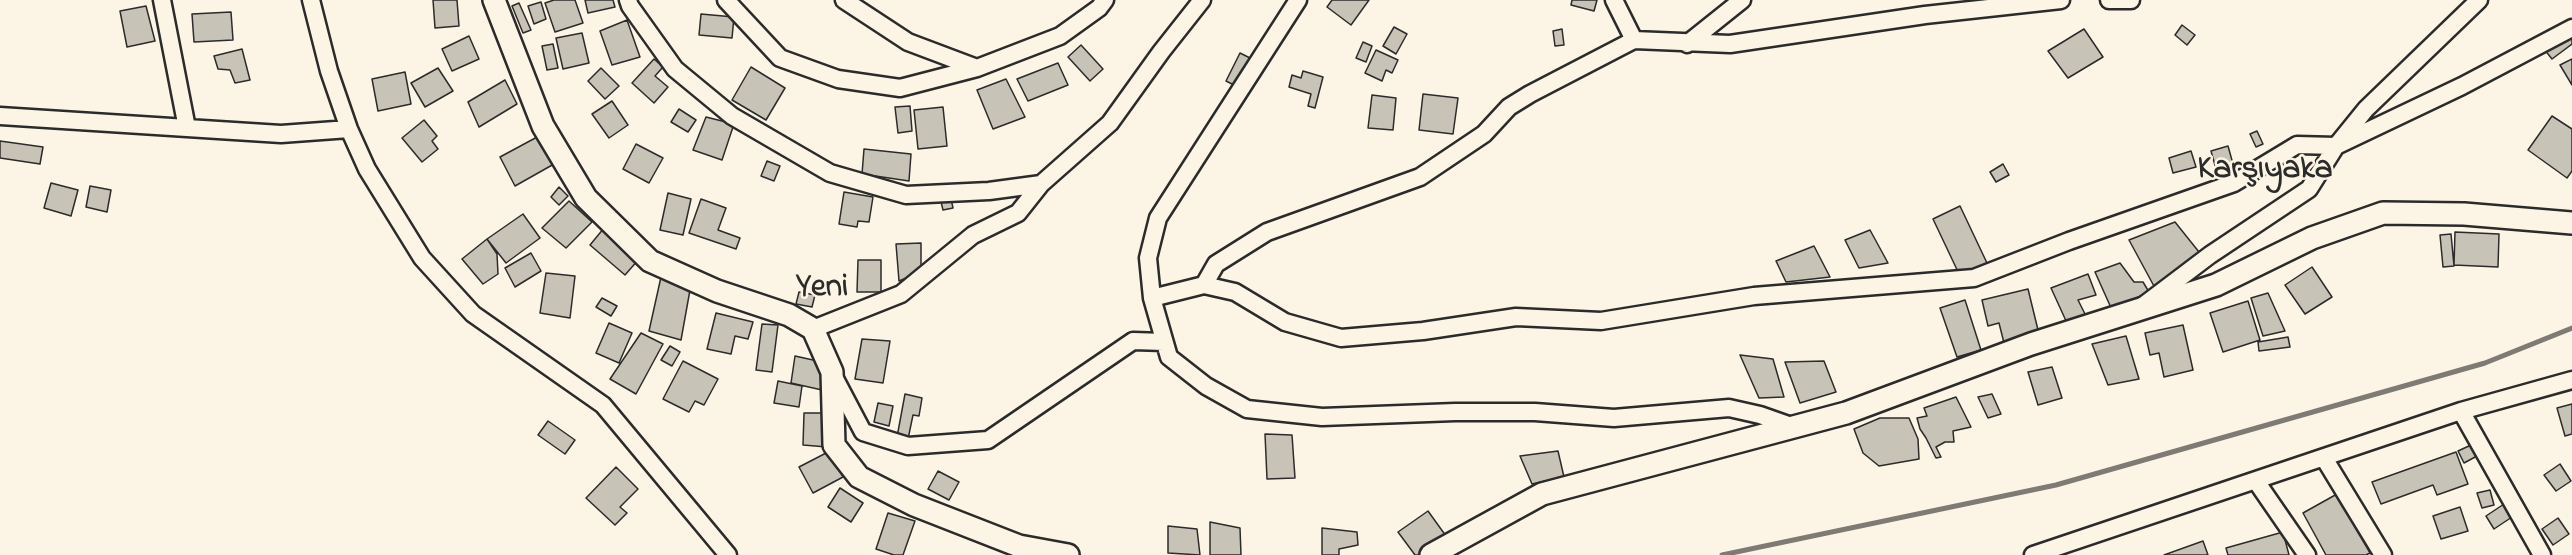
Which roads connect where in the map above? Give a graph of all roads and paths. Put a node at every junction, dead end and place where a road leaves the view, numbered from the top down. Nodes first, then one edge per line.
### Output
1 (162, 0) edge
2 (311, 0) edge
3 (494, 0) edge
4 (628, 0) edge
5 (726, 0) edge
6 (844, 0) edge
7 (1105, 0) edge
8 (1202, 0) edge
9 (1299, 0) edge
10 (1614, 0) edge
11 (1742, 0) edge
12 (2061, 0) edge
13 (2109, 0) edge
14 (2131, 0) edge
15 (2479, 0) edge
16 (1962, 5) edge
17 (2572, 28) edge
18 (1634, 40) junction
19 (1687, 44) junction
20 (977, 68) junction
21 (0, 116) edge
22 (188, 128) junction
23 (349, 129) junction
24 (2336, 146) junction
25 (1041, 184) junction
26 (2572, 223) edge
27 (1204, 285) junction
28 (1152, 298) junction
29 (2139, 310) junction
30 (813, 328) junction
31 (1164, 342) junction
32 (832, 372) junction
33 (2572, 380) edge
34 (2462, 411) junction
35 (1794, 427) junction
36 (2324, 458) junction
37 (2256, 481) junction
38 (728, 555) edge
39 (1068, 555) edge
40 (1431, 555) edge
41 (2033, 555) edge
42 (2307, 555) edge
43 (2383, 555) edge
44 (2542, 555) edge

1 - 22 street
2 - 23 street
3 - 30 street
4 - 25 street
5 - 20 street
6 - 20 street
7 - 20 street
8 - 25 street
9 - 28 street
10 - 18 street
11 - 19 street
12 - 16 street
13 - 14 street
15 - 24 street
16 - 19 street
17 - 24 street
18 - 19 street
18 - 27 street
21 - 22 street
22 - 23 street
23 - 38 street
24 - 27 street
24 - 29 street
25 - 30 street
26 - 29 street
27 - 28 street
28 - 31 street
29 - 35 street
30 - 32 street
31 - 32 street
31 - 35 street
32 - 39 street
33 - 34 street
34 - 36 street
34 - 44 street
35 - 40 street
36 - 37 street
36 - 43 street
37 - 41 street
37 - 42 street

